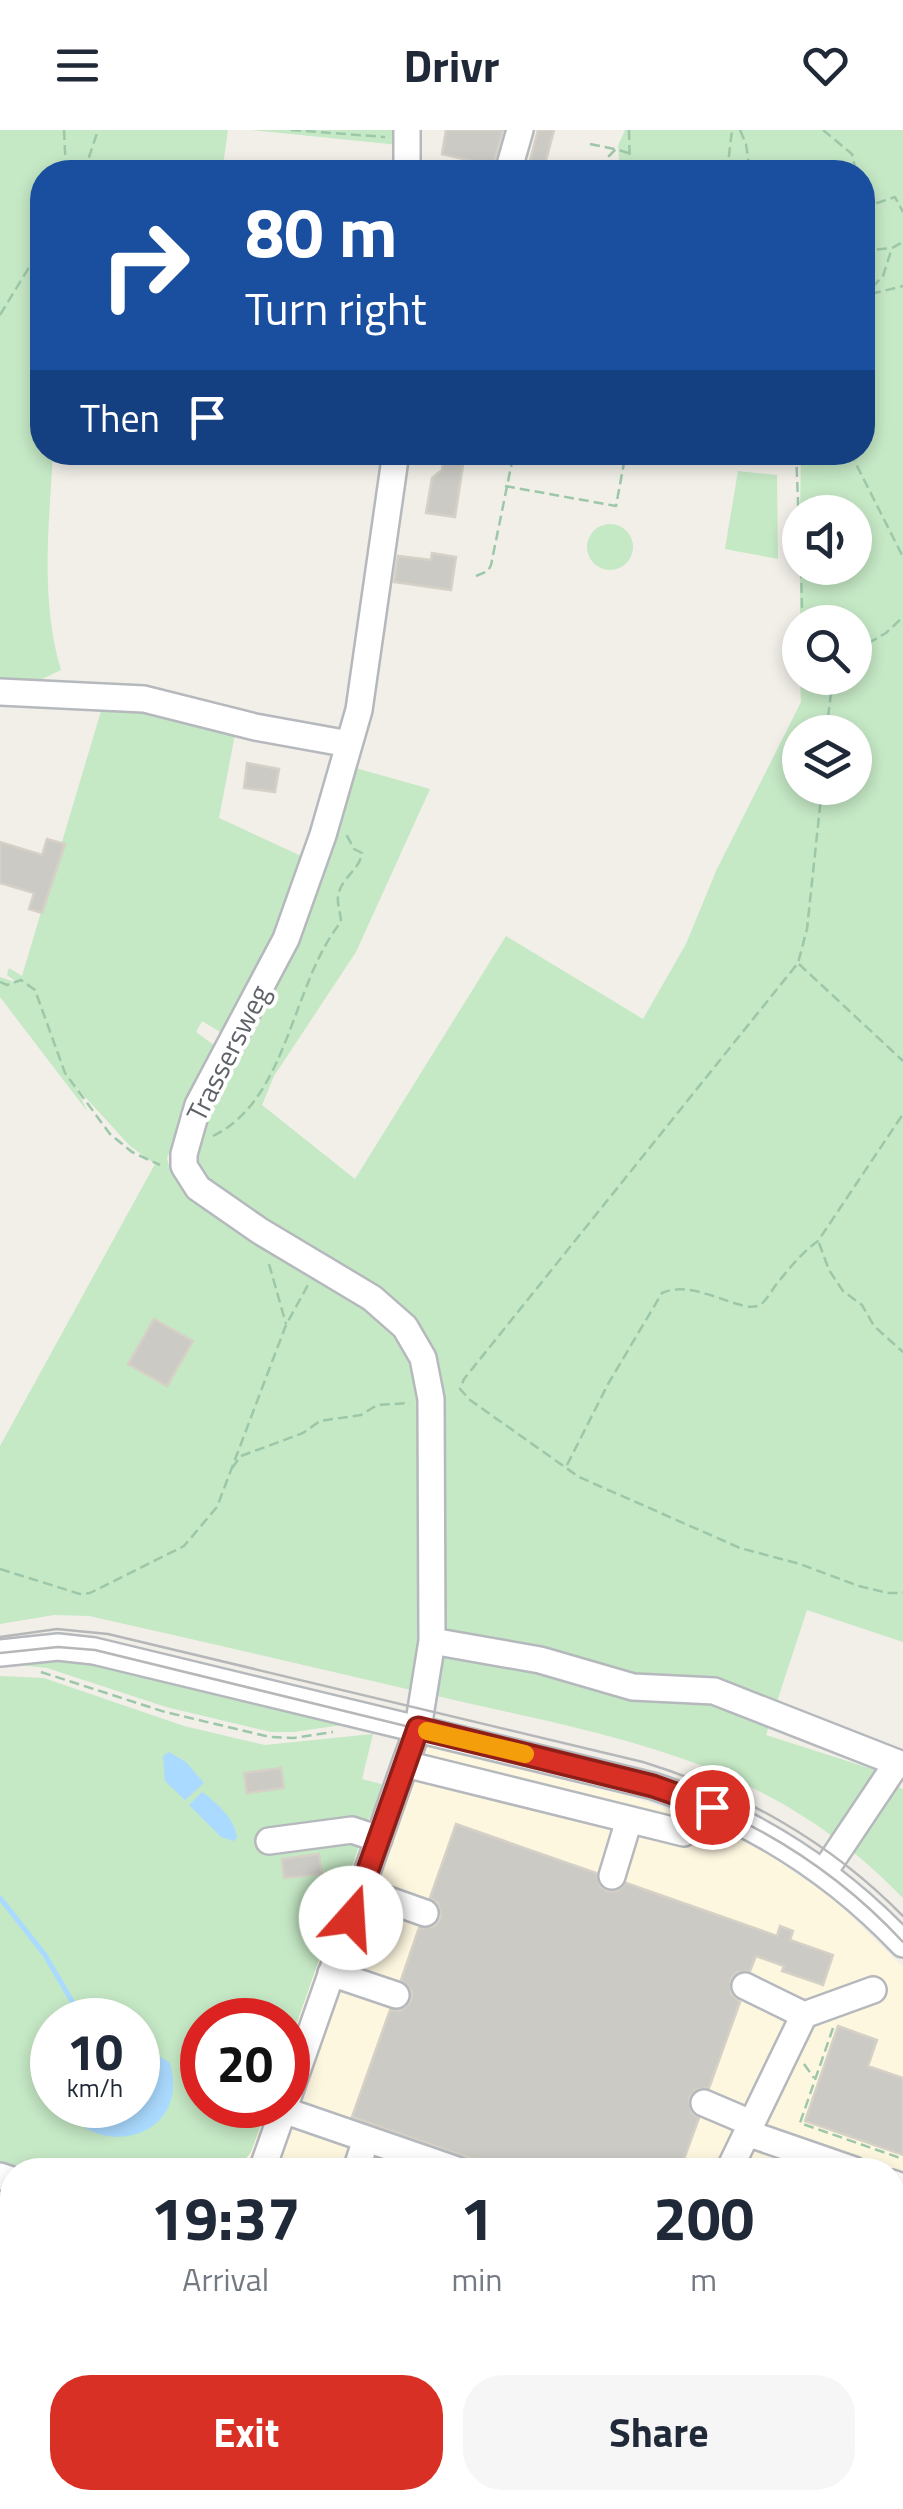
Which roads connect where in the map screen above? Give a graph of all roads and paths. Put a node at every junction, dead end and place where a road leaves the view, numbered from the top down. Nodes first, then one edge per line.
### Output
1 (64, 130) edge
2 (98, 130) edge
3 (291, 130) edge
4 (520, 130) edge
5 (630, 130) edge
6 (732, 130) edge
7 (740, 130) edge
8 (823, 130) edge
9 (407, 133) edge
10 (590, 144) dead end
11 (616, 149) junction
12 (629, 154) junction
13 (65, 160) edge
14 (88, 160) edge
15 (407, 160) edge
16 (511, 160) edge
17 (609, 160) edge
18 (629, 160) edge
19 (728, 160) edge
20 (748, 160) edge
21 (853, 160) edge
22 (875, 204) edge
23 (903, 212) edge
24 (903, 242) edge
25 (892, 248) junction
26 (875, 250) edge
27 (30, 265) edge
28 (875, 285) edge
29 (903, 286) edge
30 (875, 293) edge
31 (0, 314) edge
32 (394, 465) edge
33 (511, 465) edge
34 (624, 465) edge
35 (797, 465) edge
36 (856, 465) edge
37 (505, 486) junction
38 (798, 495) edge
39 (903, 558) edge
40 (476, 576) dead end
41 (903, 617) edge
42 (872, 641) edge
43 (0, 692) edge
44 (348, 744) junction
45 (820, 805) edge
46 (345, 831) dead end
47 (798, 963) junction
48 (0, 982) edge
49 (903, 1062) edge
50 (903, 1114) edge
51 (184, 1154) junction
52 (260, 1231) junction
53 (818, 1241) junction
54 (317, 1266) junction
55 (286, 1325) junction
56 (903, 1352) edge
57 (431, 1399) junction
58 (566, 1467) junction
59 (230, 1471) junction
60 (0, 1569) edge
61 (903, 1593) edge
62 (432, 1642) junction
63 (0, 1654) edge
64 (418, 1728) junction
65 (405, 1764) junction
66 (900, 1764) edge
67 (629, 1820) junction
68 (684, 1833) dead end
69 (378, 1839) junction
70 (269, 1841) dead end
71 (824, 1872) junction
72 (612, 1876) dead end
73 (360, 1890) junction
74 (424, 1913) dead end
75 (903, 1944) edge
76 (331, 1973) junction
77 (745, 1986) dead end
78 (873, 1990) dead end
79 (396, 1995) dead end
80 (804, 2016) junction
81 (834, 2026) dead end
82 (310, 2033) edge
83 (704, 2103) dead end
84 (310, 2115) edge
85 (277, 2128) edge
86 (749, 2128) junction
87 (366, 2139) junction
88 (266, 2158) edge
89 (360, 2158) edge
90 (421, 2158) edge
91 (735, 2158) edge
92 (824, 2158) edge
93 (900, 2158) edge

1 - 13 path
2 - 14 path
3 - 9 path
4 - 16 street
5 - 12 path
6 - 19 path
7 - 20 path
8 - 21 path
9 - 15 street
10 - 11 path
11 - 12 path
11 - 17 path
12 - 18 path
22 - 23 path
24 - 25 path
25 - 26 path
25 - 28 path
27 - 31 path
29 - 30 path
32 - 44 street, Trassersweg
33 - 37 path
34 - 37 path
35 - 38 path
36 - 39 path
37 - 40 path
41 - 42 path
43 - 44 street
44 - 51 street, Trassersweg
45 - 47 path
46 - 51 path
47 - 49 path
47 - 58 path
48 - 51 path
50 - 53 path
51 - 52 street, Trassersweg
52 - 54 street, Trassersweg
52 - 55 path
53 - 56 path
53 - 58 path
54 - 55 path
54 - 57 street, Trassersweg
55 - 59 path
57 - 59 path
57 - 62 street, Trassersweg
58 - 61 path
59 - 60 path
62 - 64 street, Trassersweg
62 - 66 street
63 - 64 street
64 - 65 street, Trassersweg
64 - 71 street
65 - 67 street
65 - 69 street, Trassersweg
66 - 71 street
67 - 68 street
67 - 72 street
69 - 70 street
69 - 73 street, Trassersweg
71 - 75 street
73 - 74 street
73 - 76 street, Trassersweg
76 - 79 street
76 - 82 street, Trassersweg
77 - 80 street
78 - 80 street
80 - 86 street
81 - 93 path
83 - 86 street
84 - 87 street
85 - 88 street, Trassersweg
86 - 91 street
86 - 92 street
87 - 89 street
87 - 90 street

